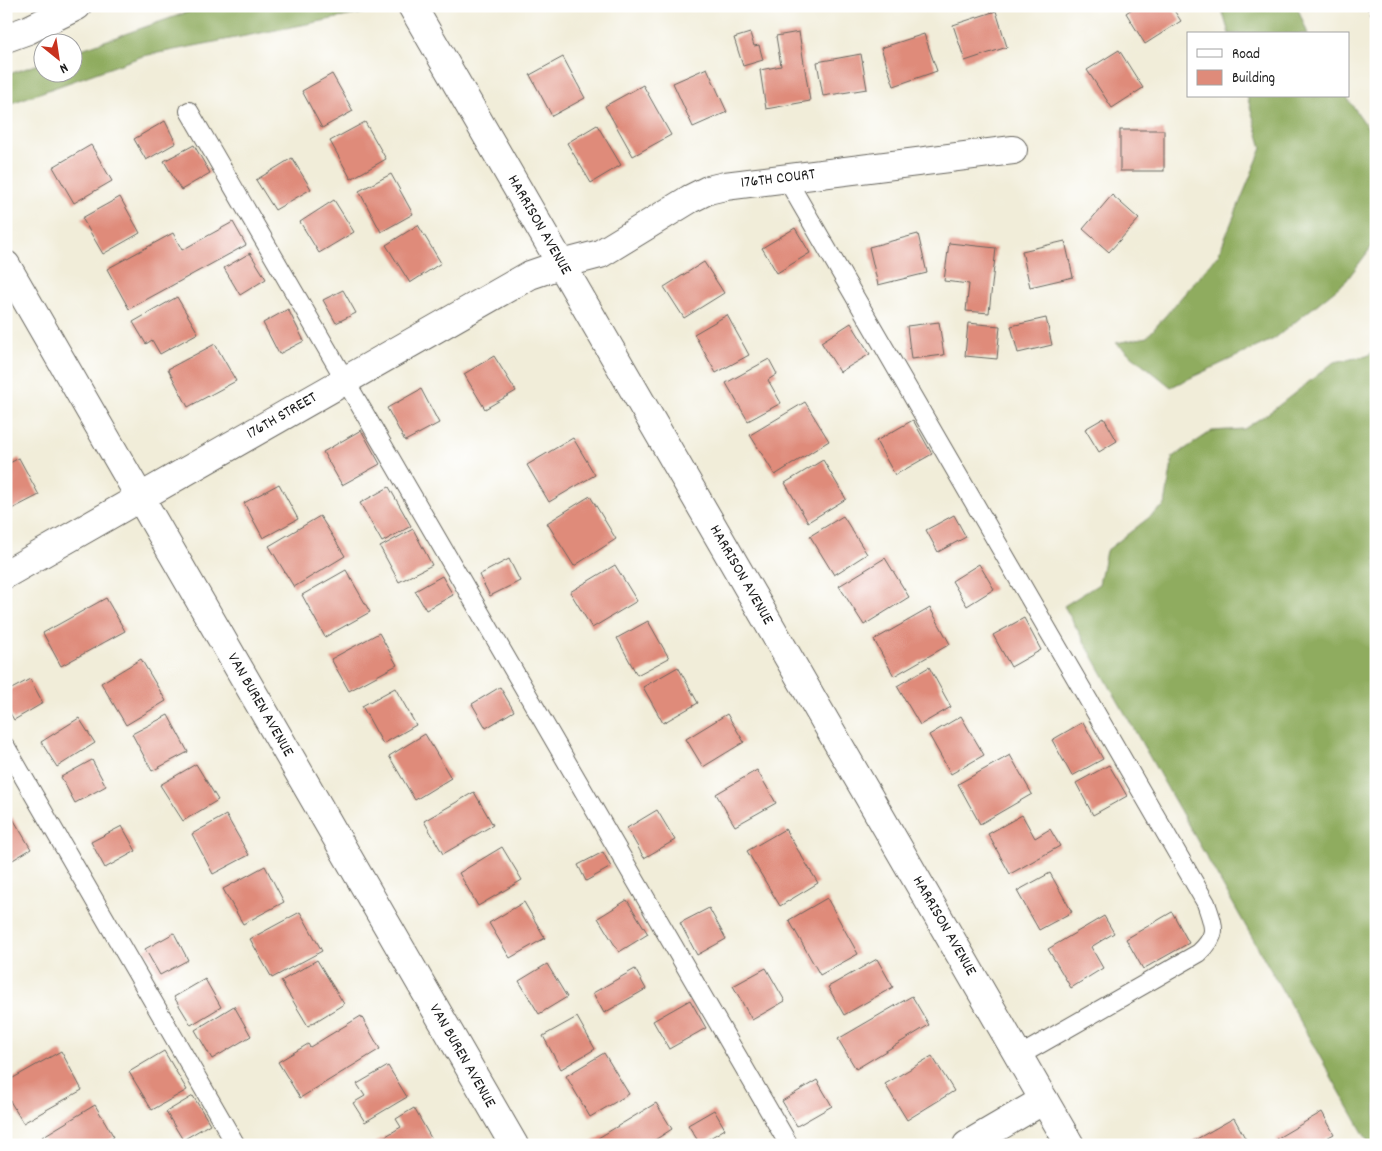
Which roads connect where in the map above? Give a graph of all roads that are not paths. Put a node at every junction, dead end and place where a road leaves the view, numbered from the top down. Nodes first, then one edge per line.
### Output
1 (77, 6) edge
2 (412, 6) edge
3 (6, 38) edge
4 (189, 111) dead end
5 (1012, 150) dead end
6 (786, 178) junction
7 (562, 264) junction
8 (6, 265) edge
9 (346, 380) junction
10 (140, 496) junction
11 (6, 574) edge
12 (6, 747) edge
13 (1019, 1056) junction
14 (1044, 1100) junction
15 (236, 1145) edge
16 (514, 1145) edge
17 (789, 1145) edge
18 (967, 1145) edge
19 (1070, 1145) edge

1 - 3 main road
2 - 7 main road, HARRISON AVENUE
4 - 9 lane
5 - 6 main road, 176TH COURT
6 - 7 main road, 176TH COURT
6 - 13 lane
7 - 9 main road, 176TH STREET
7 - 13 main road, HARRISON AVENUE
8 - 10 main road, VAN BUREN AVENUE
9 - 10 main road, 176TH STREET
9 - 17 lane
10 - 11 main road, 176TH STREET
10 - 16 main road, VAN BUREN AVENUE
12 - 15 lane
13 - 14 main road, HARRISON AVENUE
14 - 18 main road
14 - 19 main road, HARRISON AVENUE

